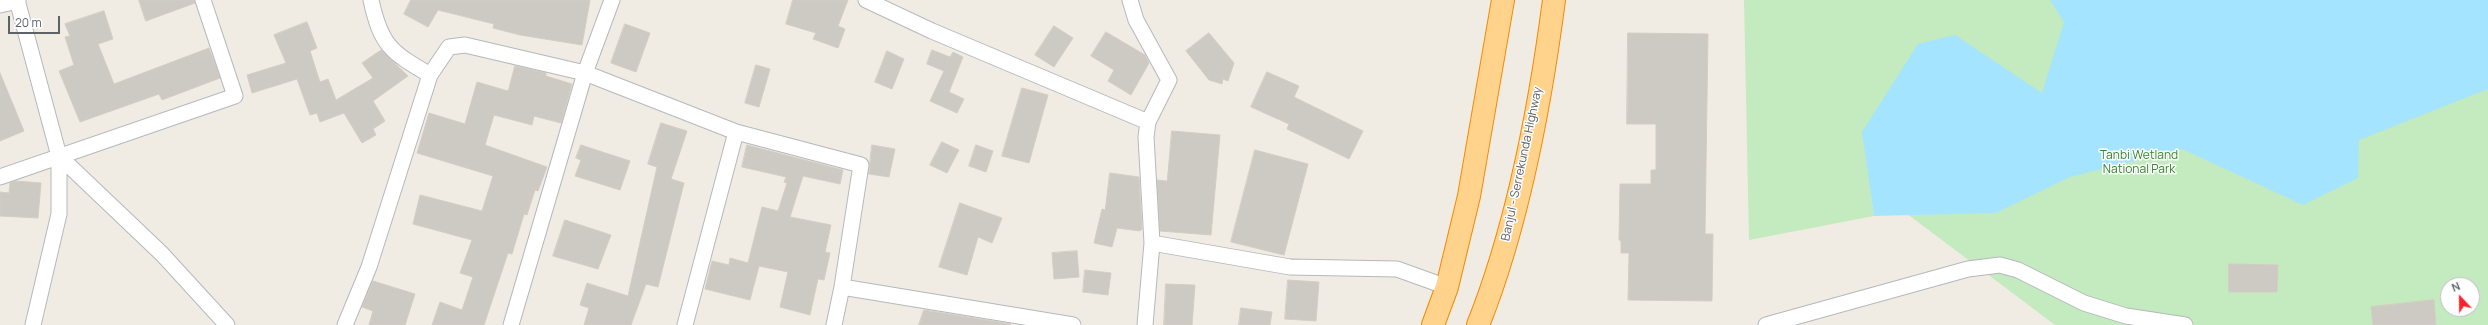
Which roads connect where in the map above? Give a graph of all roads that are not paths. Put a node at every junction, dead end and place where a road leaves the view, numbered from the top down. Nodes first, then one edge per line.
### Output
1 (18, 0) edge
2 (203, 0) edge
3 (371, 0) edge
4 (612, 0) edge
5 (866, 0) edge
6 (1130, 0) edge
7 (1503, 0) edge
8 (1554, 0) edge
9 (0, 5) edge
10 (586, 73) junction
11 (430, 75) junction
12 (1148, 122) junction
13 (736, 132) junction
14 (59, 156) junction
15 (0, 177) edge
16 (1152, 243) junction
17 (842, 287) junction
18 (1447, 287) junction
19 (33, 325) edge
20 (226, 325) edge
21 (345, 325) edge
22 (511, 325) edge
23 (685, 325) edge
24 (834, 325) edge
25 (1073, 325) edge
26 (1145, 325) edge
27 (1433, 325) edge
28 (1478, 325) edge
29 (1766, 325) edge
30 (2185, 325) edge

1 - 9 street
1 - 14 street
2 - 14 street
3 - 11 street
4 - 10 street
5 - 12 street
6 - 12 street
7 - 18 highway
8 - 28 highway, Banjul - Serrekunda Highway
10 - 11 street
10 - 13 street
10 - 22 street
11 - 21 street
12 - 16 street
13 - 17 street
13 - 23 street
14 - 15 street
14 - 19 street
14 - 20 street
16 - 18 street
16 - 26 street
17 - 24 street
17 - 25 street
18 - 27 highway
29 - 30 street

